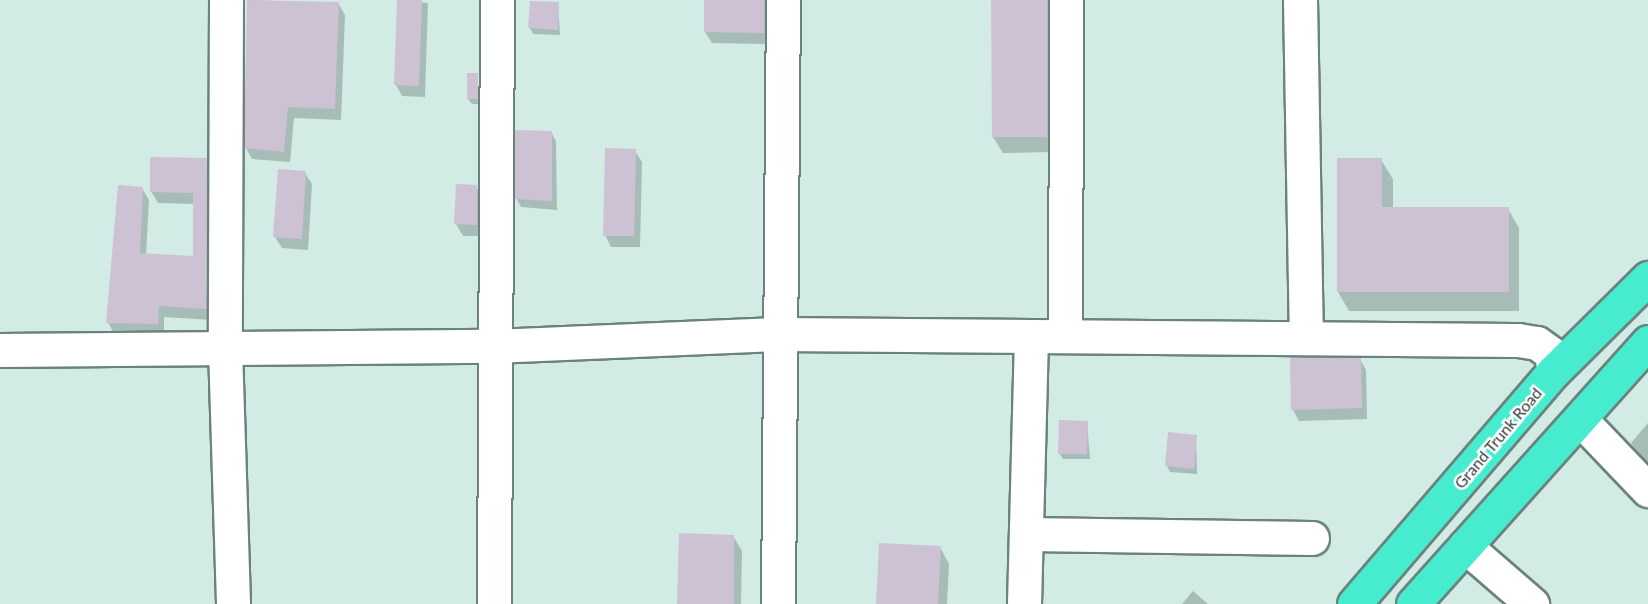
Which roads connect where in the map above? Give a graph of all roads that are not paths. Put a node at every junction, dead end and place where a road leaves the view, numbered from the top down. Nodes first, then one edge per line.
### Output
1 (226, 0) edge
2 (497, 0) edge
3 (783, 0) edge
4 (1066, 0) edge
5 (1300, 0) edge
6 (1648, 278) edge
7 (777, 334) junction
8 (1031, 336) junction
9 (1065, 336) junction
10 (1306, 338) junction
11 (1648, 342) edge
12 (493, 346) junction
13 (225, 348) junction
14 (0, 350) edge
15 (1552, 372) junction
16 (1581, 420) junction
17 (1648, 490) edge
18 (1026, 534) junction
19 (1312, 538) dead end
20 (1465, 546) junction
21 (233, 604) edge
22 (494, 604) edge
23 (778, 604) edge
24 (1024, 604) edge
25 (1354, 604) edge
26 (1413, 604) edge
27 (1532, 604) edge

1 - 13 street
2 - 12 street
3 - 7 street
4 - 9 street
5 - 10 street
6 - 15 highway, Grand Trunk Road
7 - 8 street
7 - 12 street
7 - 23 street
8 - 9 street
8 - 18 street
9 - 10 street
10 - 15 street
11 - 16 highway
12 - 13 street
12 - 22 street
13 - 14 street
13 - 21 street
15 - 25 highway, Grand Trunk Road
16 - 17 street
16 - 20 highway
18 - 19 street
18 - 24 street
20 - 26 highway
20 - 27 street

